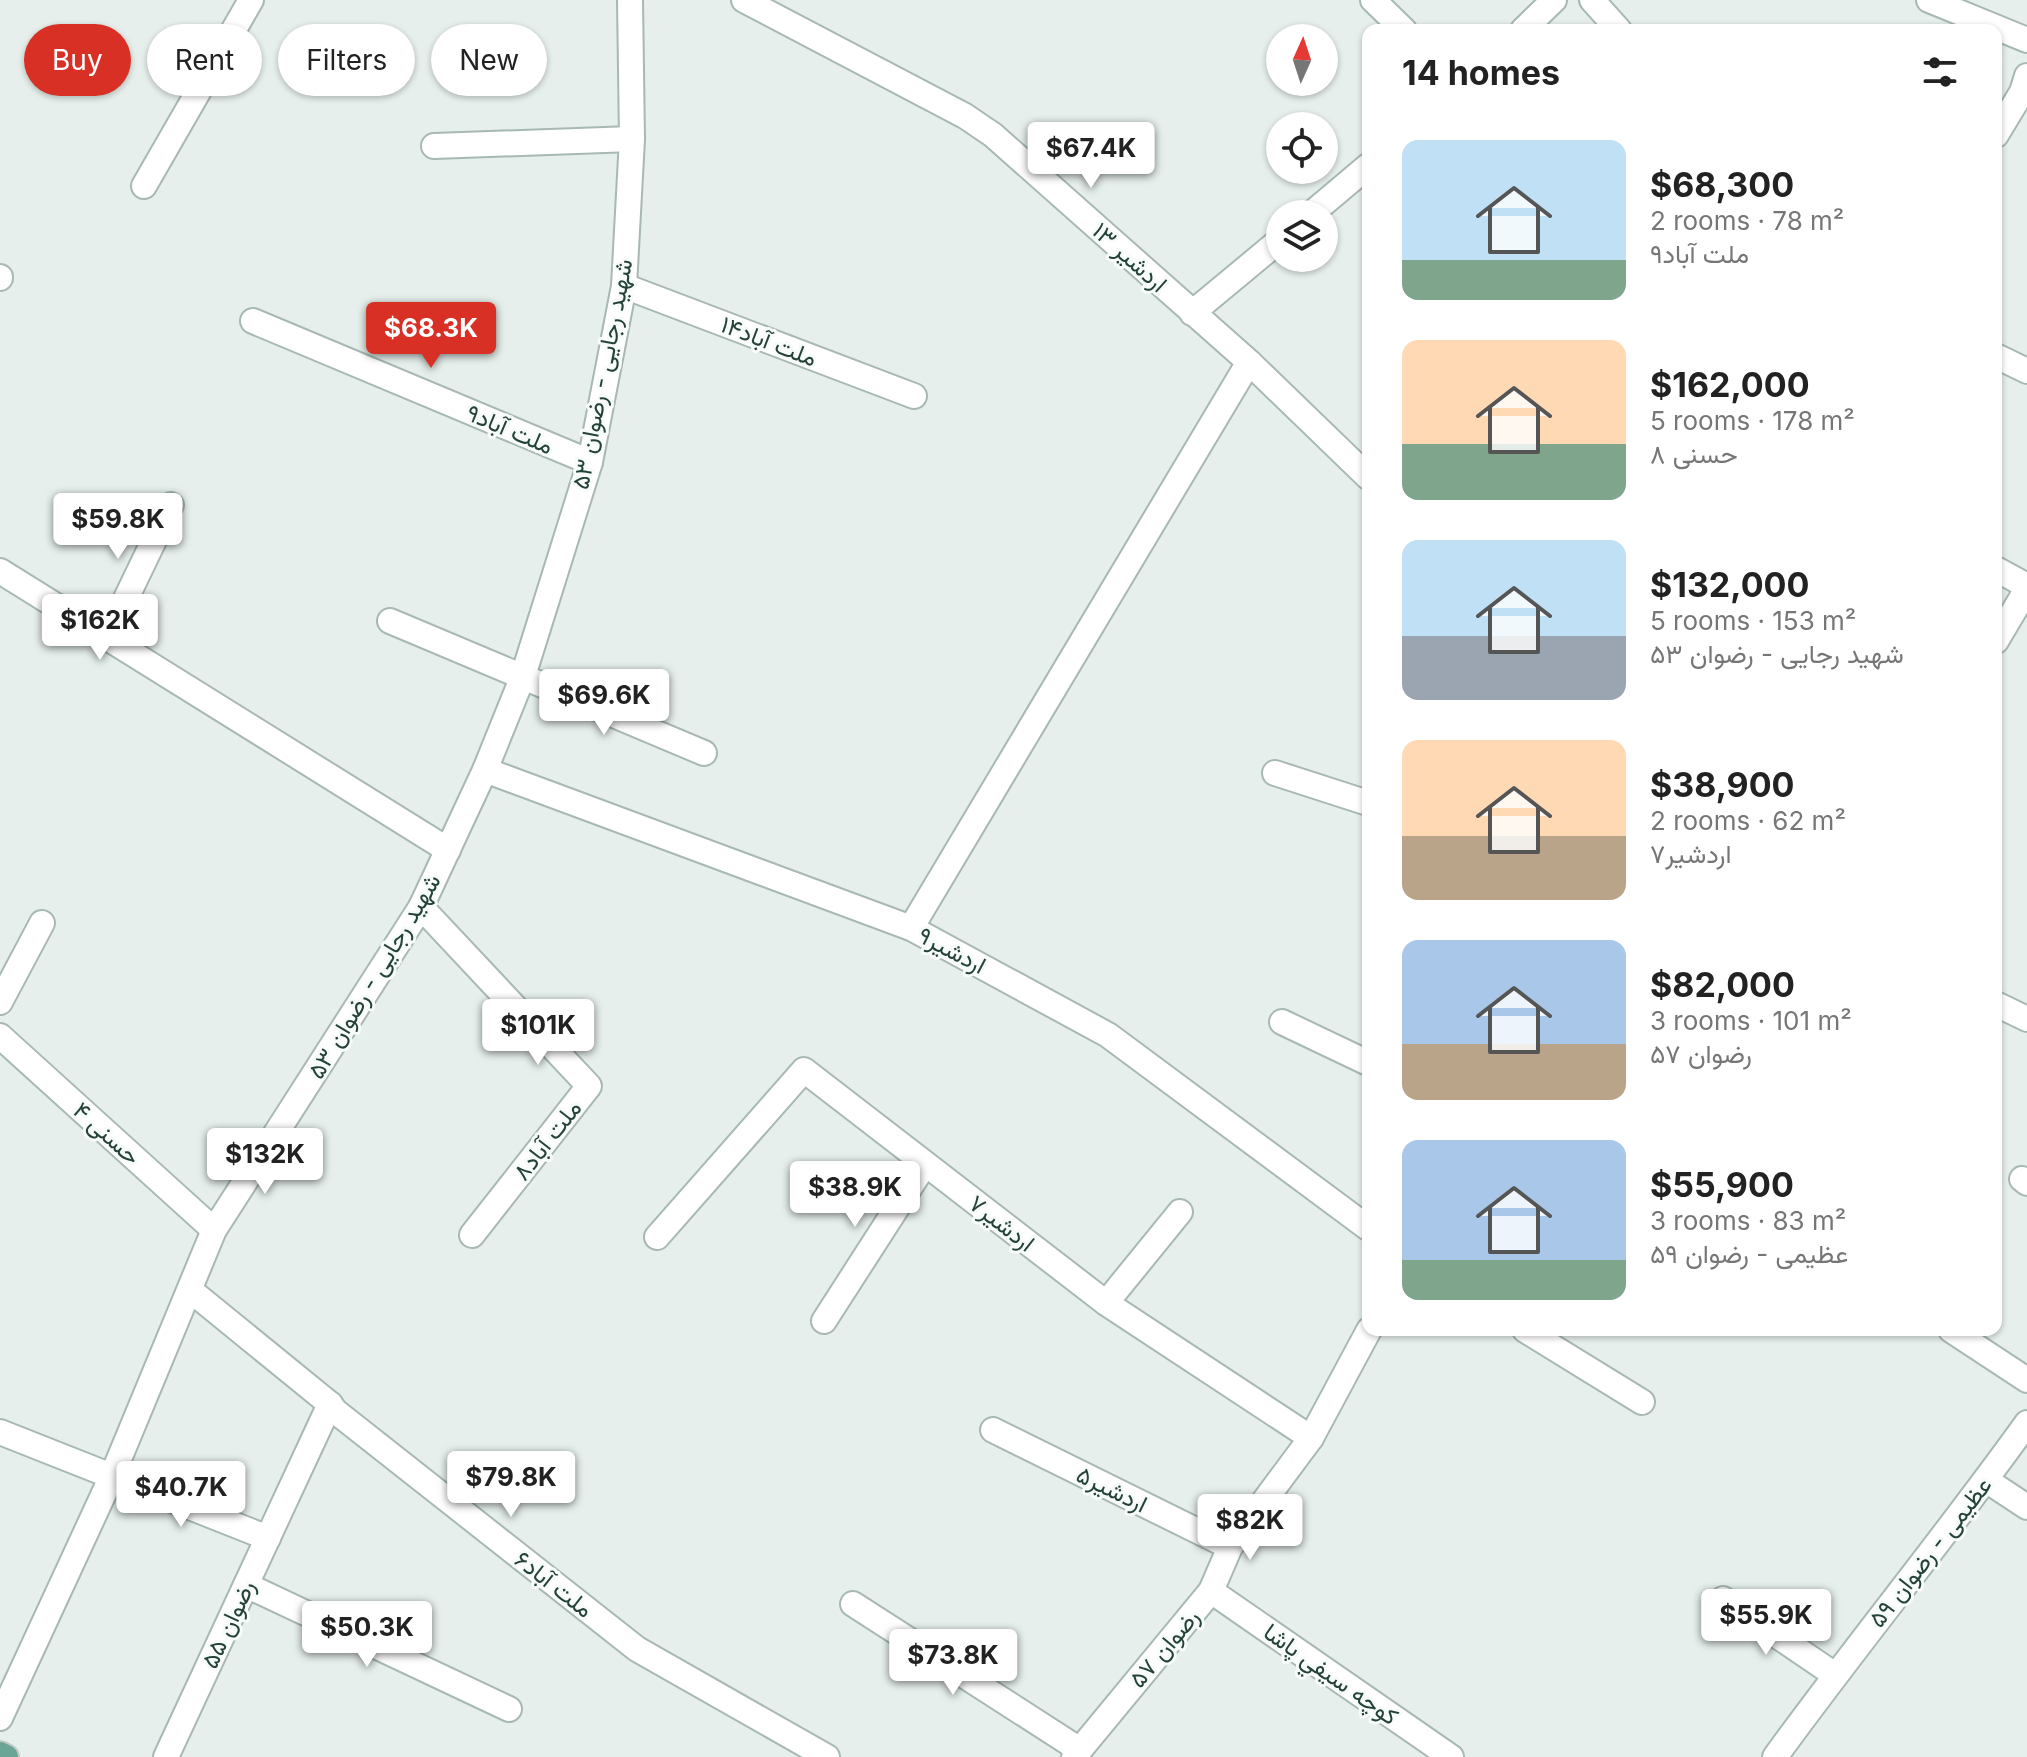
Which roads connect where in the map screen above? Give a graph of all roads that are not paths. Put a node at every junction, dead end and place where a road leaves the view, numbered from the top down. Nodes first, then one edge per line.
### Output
1 (251, 0) edge
2 (630, 0) edge
3 (744, 0) edge
4 (1373, 0) edge
5 (1554, 0) edge
6 (1592, 0) edge
7 (1929, 0) edge
8 (1398, 24) edge
9 (1529, 24) edge
10 (1614, 24) edge
11 (1988, 24) edge
12 (2002, 30) edge
13 (2027, 40) edge
14 (2025, 88) edge
15 (2002, 125) edge
16 (632, 139) junction
17 (434, 146) dead end
18 (1362, 171) edge
19 (144, 186) dead end
20 (1328, 200) edge
21 (1266, 252) edge
22 (624, 286) junction
23 (1192, 313) junction
24 (253, 321) dead end
25 (2002, 359) edge
26 (1249, 362) junction
27 (2027, 371) edge
28 (914, 396) dead end
29 (590, 462) junction
30 (1362, 471) edge
31 (171, 505) dead end
32 (0, 571) edge
33 (2002, 573) edge
34 (2027, 588) edge
35 (390, 621) dead end
36 (2002, 631) edge
37 (107, 638) junction
38 (523, 676) junction
39 (704, 753) dead end
40 (485, 770) junction
41 (1275, 773) dead end
42 (1362, 801) edge
43 (448, 850) junction
44 (421, 907) junction
45 (42, 923) dead end
46 (911, 928) junction
47 (0, 1002) edge
48 (2002, 1007) edge
49 (2027, 1019) edge
50 (1282, 1022) dead end
51 (0, 1036) edge
52 (1362, 1060) edge
53 (925, 1164) junction
54 (1180, 1212) dead end
55 (1362, 1224) edge
56 (214, 1230) junction
57 (472, 1235) dead end
58 (657, 1237) dead end
59 (190, 1290) junction
60 (1106, 1303) junction
61 (824, 1321) dead end
62 (1366, 1336) edge
63 (1535, 1336) edge
64 (1960, 1336) edge
65 (2027, 1380) edge
66 (1642, 1402) dead end
67 (330, 1404) junction
68 (2027, 1423) edge
69 (993, 1430) dead end
70 (0, 1432) edge
71 (1311, 1438) junction
72 (112, 1476) junction
73 (1986, 1480) junction
74 (2027, 1507) edge
75 (268, 1538) junction
76 (1230, 1547) junction
77 (246, 1585) junction
78 (1211, 1591) junction
79 (1723, 1599) dead end
80 (853, 1604) dead end
81 (1835, 1675) junction
82 (509, 1709) dead end
83 (0, 1718) edge
84 (0, 1754) edge
85 (1077, 1754) edge
86 (6, 1757) edge
87 (166, 1757) edge
88 (827, 1757) edge
89 (1451, 1757) edge
90 (1775, 1757) edge

1 - 19 street
2 - 16 street, شهید رجایی - رضوان ۵۳
3 - 23 street, اردشیر ۱۳
4 - 8 street
5 - 9 street
6 - 10 street
7 - 11 street
12 - 13 street
14 - 15 street
16 - 17 street
16 - 22 street, شهید رجایی - رضوان ۵۳
18 - 20 street
21 - 23 street
22 - 28 street, ملت آباد۱۴
22 - 29 street, شهید رجایی - رضوان ۵۳
23 - 26 street, اردشیر ۱۳
24 - 29 street, ملت آباد۹
25 - 27 street
26 - 30 street, اردشیر ۱۳
26 - 46 street
29 - 38 street, شهید رجایی - رضوان ۵۳
31 - 37 street
32 - 37 street
33 - 34 street
34 - 36 street
35 - 38 street
37 - 43 street
38 - 39 street
38 - 40 street, شهید رجایی - رضوان ۵۳
40 - 43 street, شهید رجایی - رضوان ۵۳
40 - 46 street, اردشیر۹
41 - 42 street
43 - 44 street, شهید رجایی - رضوان ۵۳
44 - 56 street, شهید رجایی - رضوان ۵۳
44 - 57 street, ملت آباد۸
45 - 47 street
46 - 55 street, اردشیر۹
48 - 49 street
50 - 52 street
51 - 56 street, حسنی ۴
53 - 58 street, اردشیر۷
53 - 60 street, اردشیر۷
53 - 61 street
54 - 60 street
56 - 59 street, شهید رجایی - رضوان ۵۳
59 - 67 street, ملت آباد۶
59 - 72 street, شهید رجایی - رضوان ۵۳
60 - 71 street, اردشیر۷
62 - 71 street, رضوان ۵۷
63 - 66 street
64 - 65 street
67 - 75 street, رضوان ۵۵
67 - 88 street, ملت آباد۶
68 - 73 street, عظیمی - رضوان ۵۹
69 - 76 street, اردشیر۵
70 - 72 street
71 - 76 street, رضوان ۵۷
72 - 75 street
72 - 83 street, شهید رجایی - رضوان ۵۳
73 - 74 street
73 - 81 street, عظیمی - رضوان ۵۹
75 - 77 street, رضوان ۵۵
76 - 78 street, رضوان ۵۷
77 - 82 street
77 - 87 street, رضوان ۵۵
78 - 85 street, رضوان ۵۷
78 - 89 street, كوچه سيفي پاشا
79 - 81 street
80 - 85 street
81 - 90 street, عظیمی - رضوان ۵۹
84 - 86 main road

